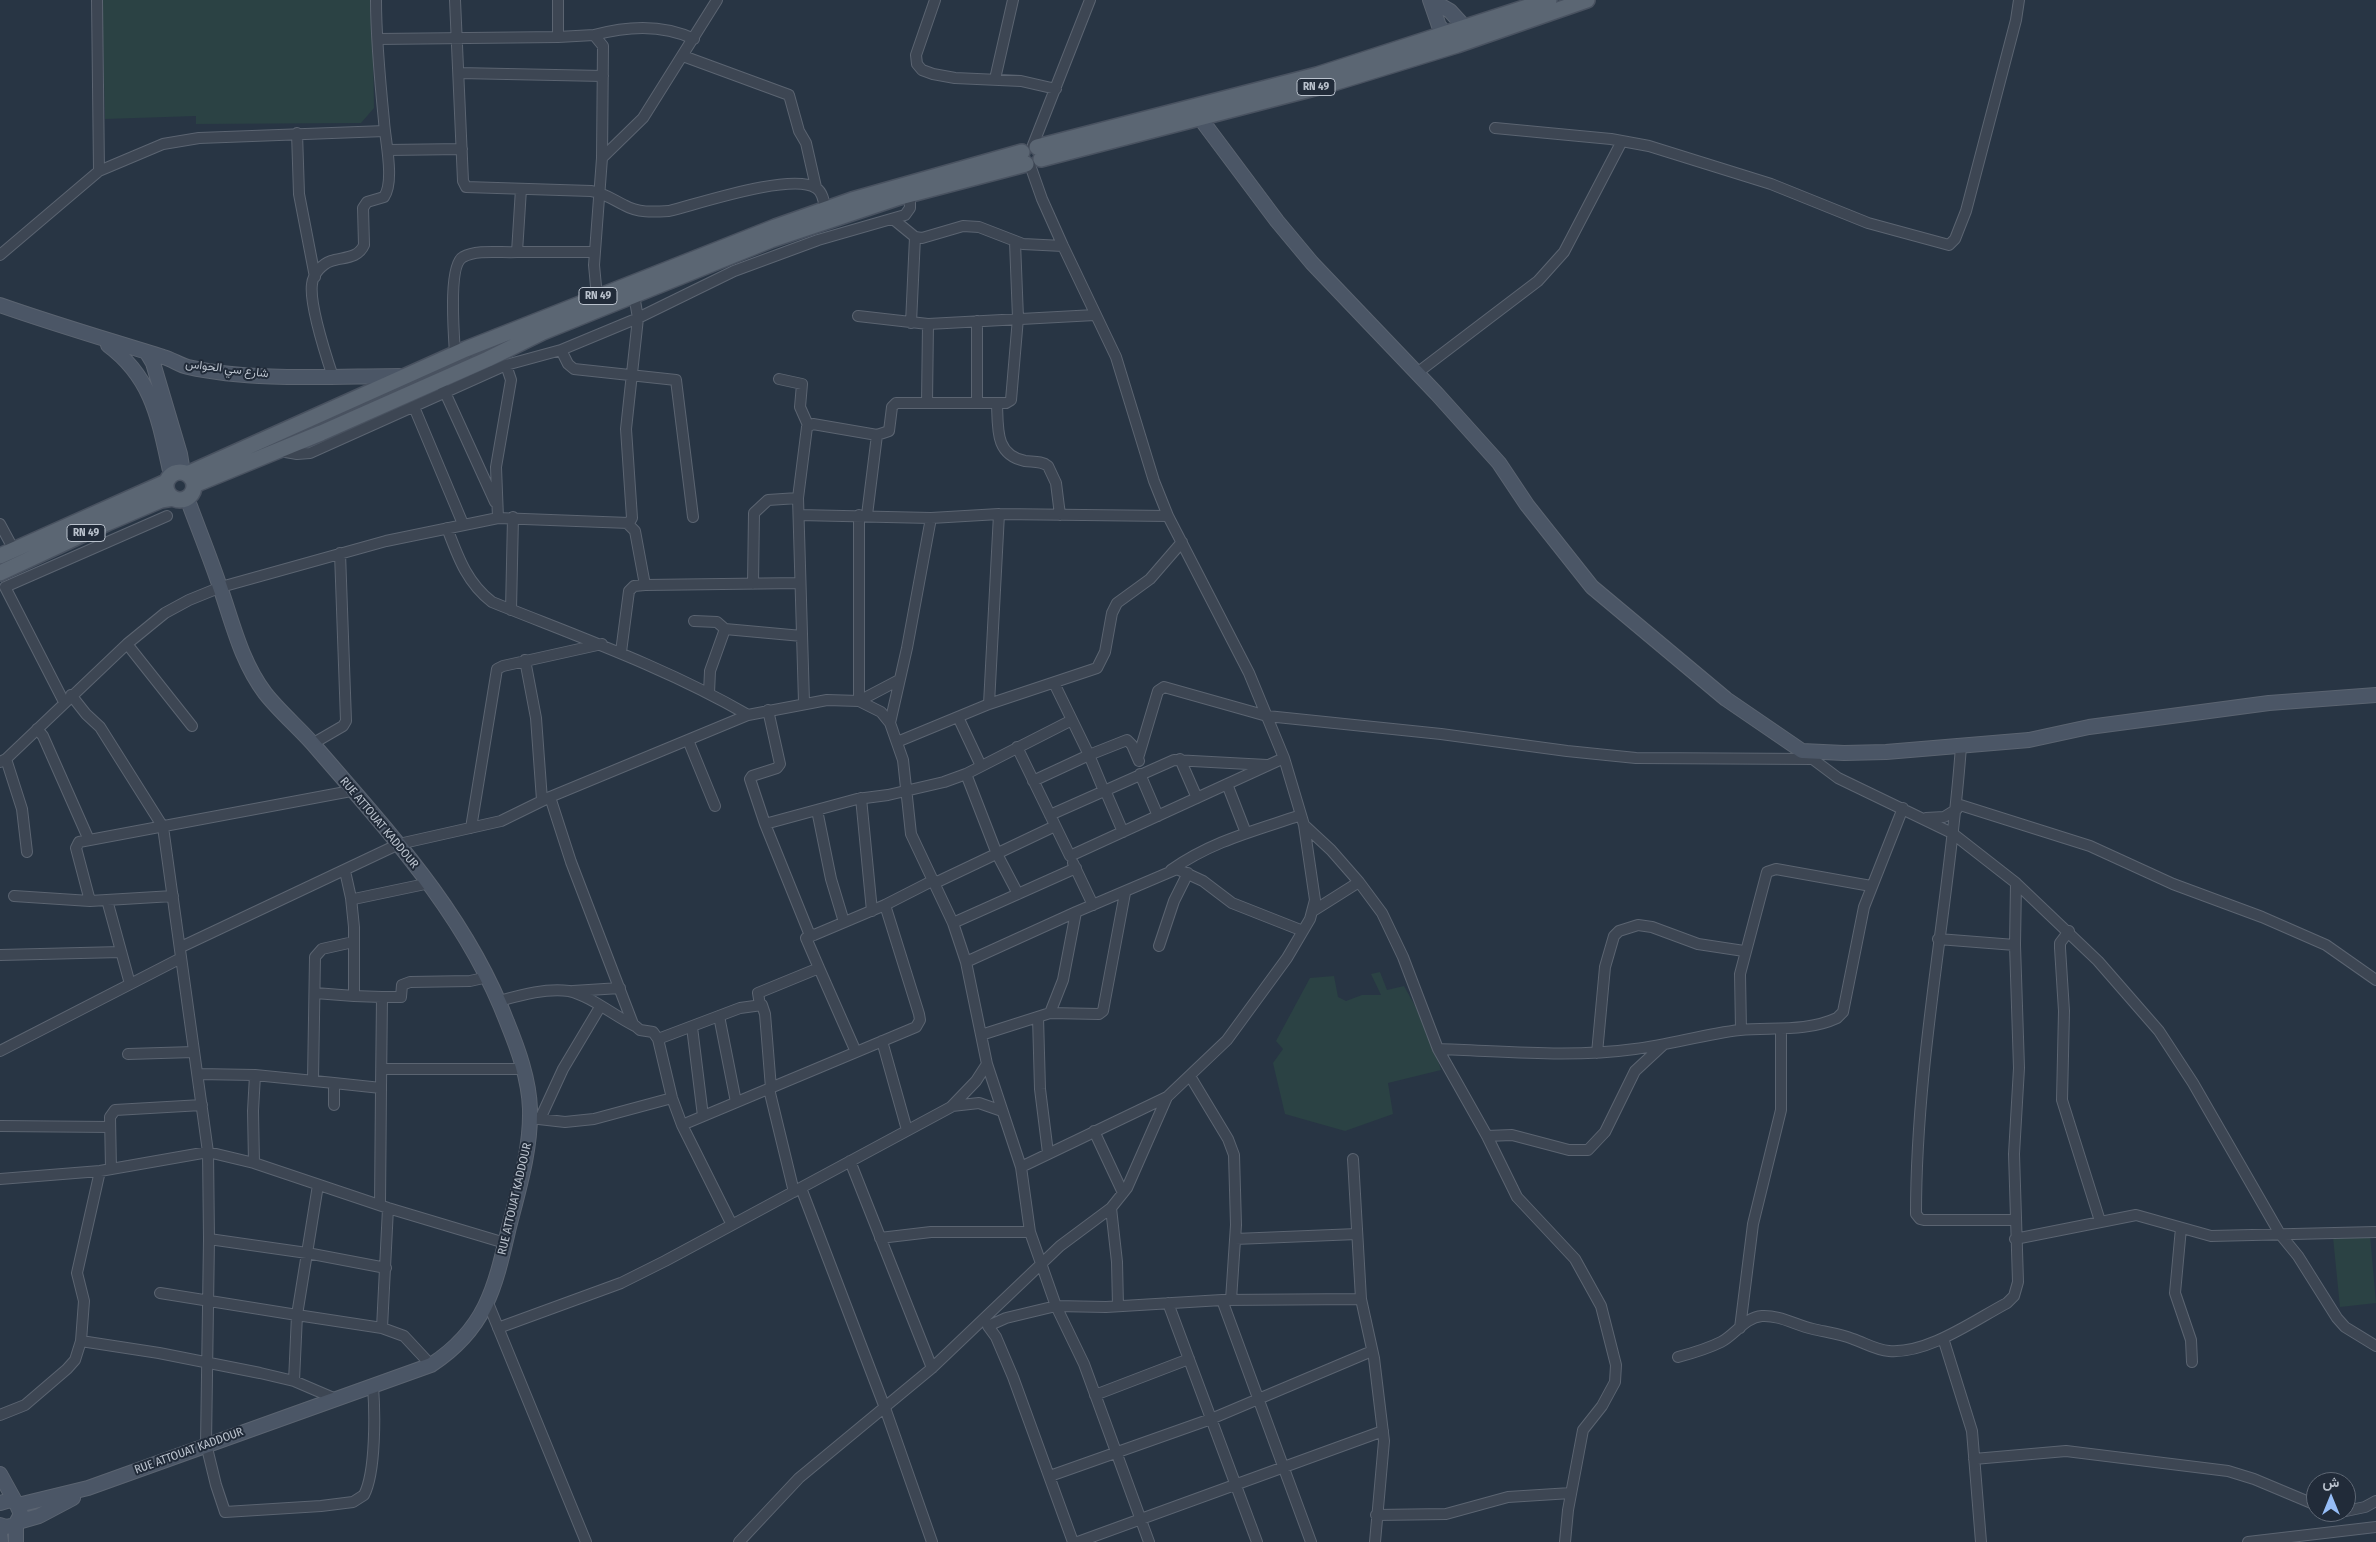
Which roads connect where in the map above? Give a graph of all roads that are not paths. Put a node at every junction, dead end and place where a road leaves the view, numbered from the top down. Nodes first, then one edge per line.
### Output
1 (97, 0) edge
2 (376, 0) edge
3 (455, 0) edge
4 (558, 0) edge
5 (717, 0) edge
6 (935, 0) edge
7 (1013, 0) edge
8 (1090, 0) edge
9 (1431, 0) edge
10 (1549, 0) edge
11 (1587, 0) edge
12 (2019, 0) edge
13 (1451, 6) edge
14 (1470, 32) junction
15 (1445, 33) junction
16 (594, 35) junction
17 (457, 37) junction
18 (558, 37) junction
19 (378, 39) junction
20 (694, 39) junction
21 (1457, 45) junction
22 (683, 56) junction
23 (459, 73) junction
24 (603, 76) junction
25 (995, 80) junction
26 (1056, 89) junction
27 (1200, 118) junction
28 (1495, 128) dead end
29 (385, 131) junction
30 (297, 133) junction
31 (1622, 141) junction
32 (462, 149) junction
33 (388, 150) junction
34 (1032, 155) junction
35 (602, 158) junction
36 (98, 171) junction
37 (816, 188) junction
38 (521, 189) junction
39 (600, 192) junction
40 (910, 195) junction
41 (825, 209) junction
42 (892, 219) junction
43 (915, 237) junction
44 (1015, 242) junction
45 (1063, 246) junction
46 (517, 252) junction
47 (595, 252) junction
48 (0, 255) edge
49 (314, 277) junction
50 (634, 295) junction
51 (597, 297) junction
52 (0, 305) edge
53 (1095, 315) junction
54 (858, 316) dead end
55 (638, 318) junction
56 (1018, 318) junction
57 (977, 321) junction
58 (911, 322) junction
59 (928, 324) junction
60 (102, 340) junction
61 (522, 341) junction
62 (561, 350) junction
63 (147, 353) junction
64 (455, 354) junction
65 (531, 358) junction
66 (506, 365) junction
67 (1417, 373) junction
68 (632, 374) junction
69 (404, 376) junction
70 (333, 377) junction
71 (779, 378) dead end
72 (442, 387) junction
73 (927, 403) junction
74 (977, 403) junction
75 (997, 403) junction
76 (414, 407) junction
77 (808, 425) junction
78 (877, 435) junction
79 (280, 450) junction
80 (180, 483) junction
81 (798, 498) junction
82 (497, 506) junction
83 (998, 514) junction
84 (799, 515) junction
85 (863, 515) junction
86 (1060, 515) junction
87 (167, 516) dead end
88 (1168, 516) junction
89 (693, 517) dead end
90 (498, 518) junction
91 (513, 518) junction
92 (931, 518) junction
93 (0, 524) edge
94 (463, 524) junction
95 (627, 524) junction
96 (447, 528) junction
97 (1182, 542) junction
98 (7, 553) edge
99 (340, 554) junction
100 (42, 561) junction
101 (2, 583) edge
102 (800, 583) junction
103 (753, 584) junction
104 (645, 585) junction
105 (221, 587) junction
106 (511, 610) junction
107 (694, 621) dead end
108 (725, 629) junction
109 (802, 636) junction
110 (127, 644) junction
111 (602, 644) junction
112 (621, 652) junction
113 (525, 660) junction
114 (899, 680) junction
115 (1054, 683) junction
116 (709, 694) junction
117 (2376, 695) edge
118 (68, 699) junction
119 (859, 701) junction
120 (804, 702) junction
121 (989, 704) junction
122 (768, 710) junction
123 (748, 715) junction
124 (1266, 716) junction
125 (958, 717) junction
126 (1072, 720) junction
127 (890, 723) junction
128 (192, 726) dead end
129 (37, 730) junction
130 (688, 740) junction
131 (897, 742) junction
132 (312, 744) junction
133 (1961, 746) junction
134 (1017, 747) junction
135 (1089, 755) junction
136 (1808, 755) junction
137 (1138, 758) junction
138 (1284, 758) junction
139 (1180, 759) junction
140 (3, 760) edge
141 (981, 766) junction
142 (1268, 766) junction
143 (1142, 773) junction
144 (966, 774) junction
145 (1033, 781) junction
146 (1227, 784) junction
147 (1104, 790) junction
148 (352, 791) junction
149 (906, 791) junction
150 (861, 798) junction
151 (1197, 798) junction
152 (546, 799) junction
153 (715, 806) dead end
154 (1957, 806) junction
155 (1903, 808) junction
156 (817, 810) junction
157 (1050, 815) junction
158 (1158, 816) junction
159 (1922, 818) junction
160 (1303, 820) junction
161 (765, 824) junction
162 (1055, 826) junction
163 (163, 827) junction
164 (471, 828) junction
165 (1123, 832) junction
166 (1246, 833) junction
167 (1952, 833) junction
168 (89, 840) junction
169 (399, 844) junction
170 (27, 852) dead end
171 (997, 854) junction
172 (1070, 856) junction
173 (1076, 868) junction
174 (344, 870) junction
175 (1170, 871) junction
176 (1188, 872) junction
177 (935, 881) junction
178 (1359, 882) junction
179 (430, 883) junction
180 (2016, 883) junction
181 (1872, 886) junction
182 (1125, 893) junction
183 (1018, 894) junction
184 (14, 896) dead end
185 (173, 896) junction
186 (351, 898) junction
187 (107, 900) junction
188 (90, 901) junction
189 (885, 905) junction
190 (1093, 905) junction
191 (872, 911) junction
192 (1313, 911) junction
193 (1076, 912) junction
194 (844, 922) junction
195 (954, 923) junction
196 (1303, 931) junction
197 (2069, 931) junction
198 (814, 935) junction
199 (1938, 939) junction
200 (353, 942) junction
201 (2015, 945) junction
202 (1159, 946) dead end
203 (181, 947) junction
204 (1744, 951) junction
205 (120, 952) junction
206 (0, 955) edge
207 (181, 958) junction
208 (966, 962) junction
209 (819, 968) junction
210 (488, 977) junction
211 (2376, 980) edge
212 (130, 984) junction
213 (620, 988) junction
214 (570, 991) junction
215 (315, 994) junction
216 (354, 996) junction
217 (382, 997) junction
218 (499, 1001) junction
219 (760, 1004) junction
220 (600, 1007) junction
221 (1050, 1013) junction
222 (719, 1016) junction
223 (1038, 1016) junction
224 (635, 1026) junction
225 (692, 1027) junction
226 (1741, 1030) junction
227 (1781, 1030) junction
228 (981, 1035) junction
229 (658, 1039) junction
230 (882, 1041) junction
231 (1665, 1043) junction
232 (1438, 1049) junction
233 (0, 1051) edge
234 (194, 1052) junction
235 (856, 1052) junction
236 (1597, 1053) junction
237 (128, 1054) dead end
238 (987, 1064) junction
239 (382, 1069) junction
240 (523, 1069) junction
241 (198, 1074) junction
242 (255, 1075) junction
243 (1190, 1076) junction
244 (313, 1080) junction
245 (334, 1083) junction
246 (381, 1088) junction
247 (770, 1088) junction
248 (1167, 1097) junction
249 (672, 1098) junction
250 (736, 1102) junction
251 (202, 1105) junction
252 (334, 1105) dead end
253 (951, 1106) junction
254 (1002, 1111) junction
255 (703, 1116) junction
256 (535, 1118) junction
257 (682, 1125) junction
258 (0, 1126) edge
259 (110, 1127) junction
260 (907, 1130) junction
261 (1094, 1131) junction
262 (1487, 1136) junction
263 (208, 1152) junction
264 (1048, 1153) junction
265 (1352, 1159) dead end
266 (850, 1161) junction
267 (254, 1163) junction
268 (1021, 1166) junction
269 (111, 1169) junction
270 (100, 1171) junction
271 (0, 1179) edge
272 (318, 1185) junction
273 (797, 1190) junction
274 (1123, 1193) junction
275 (384, 1206) junction
276 (1111, 1208) junction
277 (2015, 1220) junction
278 (2100, 1221) junction
279 (732, 1225) junction
280 (2181, 1228) junction
281 (1030, 1232) junction
282 (2376, 1232) edge
283 (1356, 1234) junction
284 (2280, 1234) junction
285 (880, 1238) junction
286 (210, 1239) junction
287 (1235, 1239) junction
288 (2015, 1239) junction
289 (506, 1243) junction
290 (307, 1253) junction
291 (1041, 1265) junction
292 (386, 1268) junction
293 (160, 1293) dead end
294 (1361, 1299) junction
295 (1226, 1300) junction
296 (209, 1301) junction
297 (488, 1303) junction
298 (1168, 1303) junction
299 (1056, 1306) junction
300 (1118, 1306) junction
301 (297, 1315) junction
302 (984, 1323) junction
303 (382, 1328) junction
304 (498, 1328) junction
305 (1740, 1328) junction
306 (1943, 1338) junction
307 (81, 1341) junction
308 (2376, 1346) edge
309 (1372, 1351) junction
310 (1678, 1357) dead end
311 (1189, 1359) junction
312 (208, 1362) junction
313 (2192, 1362) dead end
314 (430, 1365) junction
315 (932, 1368) junction
316 (294, 1381) junction
317 (373, 1386) junction
318 (1095, 1394) junction
319 (336, 1399) junction
320 (1258, 1399) junction
321 (885, 1408) junction
322 (0, 1415) edge
323 (1211, 1419) junction
324 (1383, 1430) junction
325 (206, 1444) junction
326 (1117, 1453) junction
327 (1974, 1459) junction
328 (1283, 1467) junction
329 (0, 1474) edge
330 (1050, 1476) junction
331 (1236, 1485) junction
332 (88, 1488) junction
333 (1571, 1493) junction
334 (2306, 1501) edge
335 (2376, 1501) edge
336 (0, 1503) edge
337 (19, 1504) junction
338 (2356, 1509) edge
339 (1376, 1515) junction
340 (1141, 1519) junction
341 (17, 1523) junction
342 (0, 1525) edge
343 (2376, 1527) edge
344 (0, 1535) edge
345 (1, 1542) edge
346 (16, 1542) edge
347 (586, 1542) edge
348 (740, 1542) edge
349 (932, 1542) edge
350 (1072, 1542) edge
351 (1078, 1542) edge
352 (1149, 1542) edge
353 (1257, 1542) edge
354 (1311, 1542) edge
355 (1375, 1542) edge
356 (1565, 1542) edge
357 (1981, 1542) edge
358 (2248, 1542) edge

1 - 36 street
2 - 19 street
3 - 17 street
4 - 18 street
5 - 20 street
6 - 25 street
7 - 25 street
8 - 26 street
9 - 13 street
9 - 15 street
10 - 14 main road, RN 49
11 - 14 main road, RN 49
12 - 31 street
13 - 14 street
14 - 15 main road, RN 49
14 - 21 main road, RN 49
15 - 21 street
15 - 34 main road, RN 49
16 - 18 street
16 - 20 street
16 - 24 street
17 - 18 street
17 - 19 street
17 - 23 street
19 - 29 street
20 - 22 street
21 - 27 main road, RN 49
22 - 35 street
22 - 37 street
23 - 24 street
23 - 32 street
24 - 35 street
25 - 26 street
26 - 34 street
27 - 34 main road, RN 49
27 - 67 street
28 - 31 street
29 - 30 street
29 - 33 street
30 - 36 street
30 - 49 street
31 - 67 street
32 - 33 street
32 - 38 street
33 - 49 street
34 - 40 main road, RN 49
34 - 41 main road, RN 49
34 - 45 street
35 - 39 street
36 - 48 street
37 - 39 street
37 - 41 street
38 - 39 street
38 - 46 street
39 - 47 street
40 - 42 street
40 - 50 main road, RN 49
41 - 51 main road, RN 49
42 - 43 street
42 - 55 street
43 - 44 street
43 - 58 street
44 - 45 street
44 - 56 street
45 - 53 street
46 - 47 street
46 - 64 street
47 - 51 street
49 - 70 street
50 - 55 street
50 - 61 main road, RN 49
51 - 64 main road, RN 49
52 - 60 street, شارع سي الحواس
53 - 56 street
53 - 88 street
54 - 58 street
55 - 62 street
55 - 68 street
56 - 57 street
56 - 75 street
57 - 59 street
57 - 74 street
58 - 59 street
59 - 73 street
60 - 63 street, شارع سي الحواس
60 - 80 street
61 - 65 street
61 - 72 main road, RN 49
62 - 65 street
62 - 68 street
63 - 70 street, شارع سي الحواس
63 - 80 street
64 - 69 main road, RN 49
65 - 66 street
66 - 72 street
66 - 82 street
67 - 136 street
68 - 89 street
68 - 95 street
69 - 70 street, شارع سي الحواس
69 - 80 main road, RN 49
71 - 77 street
72 - 76 street
72 - 79 main road, RN 49
72 - 82 street
73 - 74 street
73 - 78 street
74 - 75 street
75 - 86 street
76 - 79 street
76 - 94 street
77 - 78 street
77 - 81 street
78 - 85 street
79 - 80 main road, RN 49
80 - 98 main road, RN 49
80 - 100 main road, RN 49
80 - 105 street, RUE ATTOUAT KADDOUR
81 - 84 street
81 - 103 street
82 - 90 street
83 - 86 street
83 - 92 street
83 - 121 street
84 - 85 street
84 - 102 street
85 - 92 street
85 - 119 street
86 - 88 street
87 - 100 street
88 - 97 street
90 - 91 street
90 - 94 street
91 - 95 street
91 - 106 street
92 - 114 street
93 - 98 street
94 - 96 street
95 - 104 street
96 - 99 street
96 - 106 street
97 - 115 street
97 - 124 street
99 - 105 street
99 - 132 street
100 - 101 main road, RN 49
101 - 118 street
102 - 103 street
102 - 109 street
103 - 104 street
104 - 112 street
105 - 110 street
105 - 132 street, RUE ATTOUAT KADDOUR
106 - 111 street
107 - 108 street
108 - 109 street
108 - 116 street
109 - 120 street
110 - 118 street
110 - 128 street
111 - 112 street
111 - 113 street
112 - 116 street
113 - 152 street
113 - 164 street
114 - 119 street
114 - 127 street
115 - 121 street
115 - 126 street
116 - 123 street
117 - 133 street
118 - 129 street
118 - 163 street
119 - 120 street
119 - 127 street
120 - 122 street
121 - 125 street
122 - 123 street
122 - 161 street
123 - 130 street
124 - 136 street
124 - 137 street
124 - 138 street
125 - 131 street
125 - 141 street
126 - 134 street
126 - 135 street
127 - 131 street
129 - 140 street
129 - 168 street
130 - 152 street
130 - 153 street
131 - 149 street
132 - 148 street, RUE ATTOUAT KADDOUR
133 - 136 street
133 - 154 street
134 - 141 street
134 - 145 street
135 - 137 street
135 - 145 street
135 - 147 street
136 - 155 street
137 - 143 street
138 - 142 street
138 - 160 street
139 - 142 street
139 - 143 street
139 - 151 street
140 - 170 street
141 - 144 street
142 - 146 street
143 - 147 street
143 - 158 street
144 - 149 street
144 - 171 street
145 - 157 street
146 - 151 street
146 - 166 street
147 - 157 street
147 - 165 street
148 - 163 street
148 - 169 street, RUE ATTOUAT KADDOUR
149 - 150 street
149 - 177 street
150 - 156 street
150 - 191 street
151 - 158 street
152 - 164 street
152 - 213 street
154 - 159 street
154 - 167 street
154 - 211 street
155 - 159 street
155 - 181 street
156 - 161 street
156 - 194 street
157 - 162 street
158 - 165 street
159 - 167 street
160 - 166 street
160 - 178 street
160 - 192 street
161 - 198 street
162 - 171 street
162 - 172 street
163 - 168 street
163 - 185 street
164 - 169 street
165 - 172 street
166 - 175 street
167 - 180 street
167 - 199 street
168 - 188 street
169 - 174 street
169 - 179 street, RUE ATTOUAT KADDOUR
171 - 177 street
171 - 183 street
172 - 173 street
173 - 183 street
173 - 190 street
174 - 186 street
174 - 203 street
175 - 176 street
175 - 182 street
176 - 196 street
176 - 202 street
177 - 189 street
177 - 195 street
178 - 192 street
178 - 232 street
179 - 186 street
179 - 210 street, RUE ATTOUAT KADDOUR
180 - 197 street
180 - 201 street
181 - 204 street
181 - 227 street
182 - 190 street
182 - 221 street
183 - 195 street
184 - 188 street
185 - 187 street
185 - 203 street
186 - 200 street
187 - 188 street
187 - 205 street
189 - 191 street
189 - 230 street
190 - 193 street
191 - 194 street
192 - 196 street
193 - 208 street
193 - 221 street
194 - 198 street
195 - 208 street
196 - 243 street
197 - 278 street
197 - 284 street
198 - 209 street
199 - 201 street
199 - 277 street
200 - 215 street
200 - 216 street
201 - 277 street
203 - 207 street
204 - 226 street
204 - 236 street
205 - 206 street
205 - 212 street
207 - 212 street
207 - 234 street
208 - 228 street
209 - 219 street
209 - 235 street
210 - 217 street
210 - 218 street, RUE ATTOUAT KADDOUR
212 - 233 street
213 - 214 street
213 - 224 street
214 - 218 street
214 - 220 street
215 - 216 street
215 - 244 street
216 - 217 street
217 - 239 street
218 - 240 street, RUE ATTOUAT KADDOUR
219 - 222 street
219 - 247 street
220 - 224 street
220 - 256 street
221 - 223 street
222 - 225 street
222 - 250 street
223 - 228 street
223 - 264 street
224 - 229 street
225 - 229 street
225 - 255 street
226 - 227 street
226 - 231 street
227 - 305 street
228 - 238 street
229 - 249 street
230 - 235 street
230 - 260 street
231 - 236 street
231 - 262 street
232 - 236 street
232 - 262 street
234 - 237 street
234 - 241 street
235 - 247 street
238 - 253 street
238 - 254 street
239 - 240 street
239 - 246 street
240 - 256 street, RUE ATTOUAT KADDOUR
241 - 242 street
241 - 251 street
242 - 244 street
242 - 267 street
243 - 248 street
243 - 287 street
244 - 245 street
245 - 246 street
245 - 252 street
246 - 275 street
247 - 250 street
247 - 273 street
248 - 261 street
248 - 274 street
249 - 256 street
249 - 257 street
250 - 255 street
251 - 259 street
251 - 263 street
253 - 254 street
253 - 260 street
254 - 268 street
255 - 257 street
256 - 289 street, RUE ATTOUAT KADDOUR
257 - 279 street
258 - 259 street
259 - 269 street
260 - 266 street
261 - 264 street
261 - 274 street
262 - 333 street
263 - 267 street
263 - 269 street
263 - 286 street
264 - 268 street
265 - 283 street
266 - 273 street
266 - 285 street
267 - 272 street
268 - 281 street
269 - 270 street
270 - 271 street
270 - 307 street
272 - 275 street
272 - 290 street
273 - 279 street
273 - 321 street
274 - 276 street
275 - 289 street
275 - 292 street
276 - 291 street
276 - 300 street
277 - 288 street
278 - 280 street
278 - 288 street
279 - 304 street
280 - 284 street
280 - 313 street
281 - 285 street
281 - 291 street
282 - 284 street
283 - 287 street
283 - 294 street
284 - 308 street
285 - 315 street
286 - 290 street
286 - 296 street
287 - 295 street
288 - 306 street
289 - 297 street, RUE ATTOUAT KADDOUR
290 - 292 street
290 - 301 street
291 - 299 street
291 - 302 street
292 - 303 street
293 - 296 street
294 - 295 street
294 - 309 street
295 - 298 street
295 - 320 street
296 - 301 street
296 - 312 street
297 - 304 street
297 - 314 street, RUE ATTOUAT KADDOUR
298 - 300 street
298 - 311 street
299 - 300 street
299 - 302 street
299 - 318 street
301 - 303 street
301 - 316 street
302 - 315 street
302 - 330 street
303 - 314 street
304 - 347 street
305 - 306 street
305 - 310 street
306 - 327 street
307 - 312 street
307 - 322 street
309 - 320 street
309 - 324 street
311 - 318 street
311 - 323 street
312 - 316 street
312 - 325 street
314 - 317 street, RUE ATTOUAT KADDOUR
315 - 321 street
316 - 319 street
317 - 319 street, RUE ATTOUAT KADDOUR
317 - 325 street
318 - 326 street
319 - 325 street, RUE ATTOUAT KADDOUR
320 - 323 street
320 - 328 street
321 - 348 street
321 - 349 street
323 - 326 street
323 - 331 street
324 - 328 street
324 - 339 street
325 - 332 street, RUE ATTOUAT KADDOUR
326 - 330 street
326 - 340 street
327 - 334 street
327 - 357 street
328 - 331 street
328 - 354 street
329 - 337 street
330 - 350 street
331 - 340 street
331 - 353 street
332 - 337 street, RUE ATTOUAT KADDOUR
332 - 341 street
333 - 339 street
333 - 356 street
335 - 338 street
336 - 337 street, RUE ATTOUAT KADDOUR
337 - 341 street
339 - 355 street
340 - 351 street
340 - 352 street
341 - 342 street
341 - 346 street
343 - 358 street
344 - 345 street

